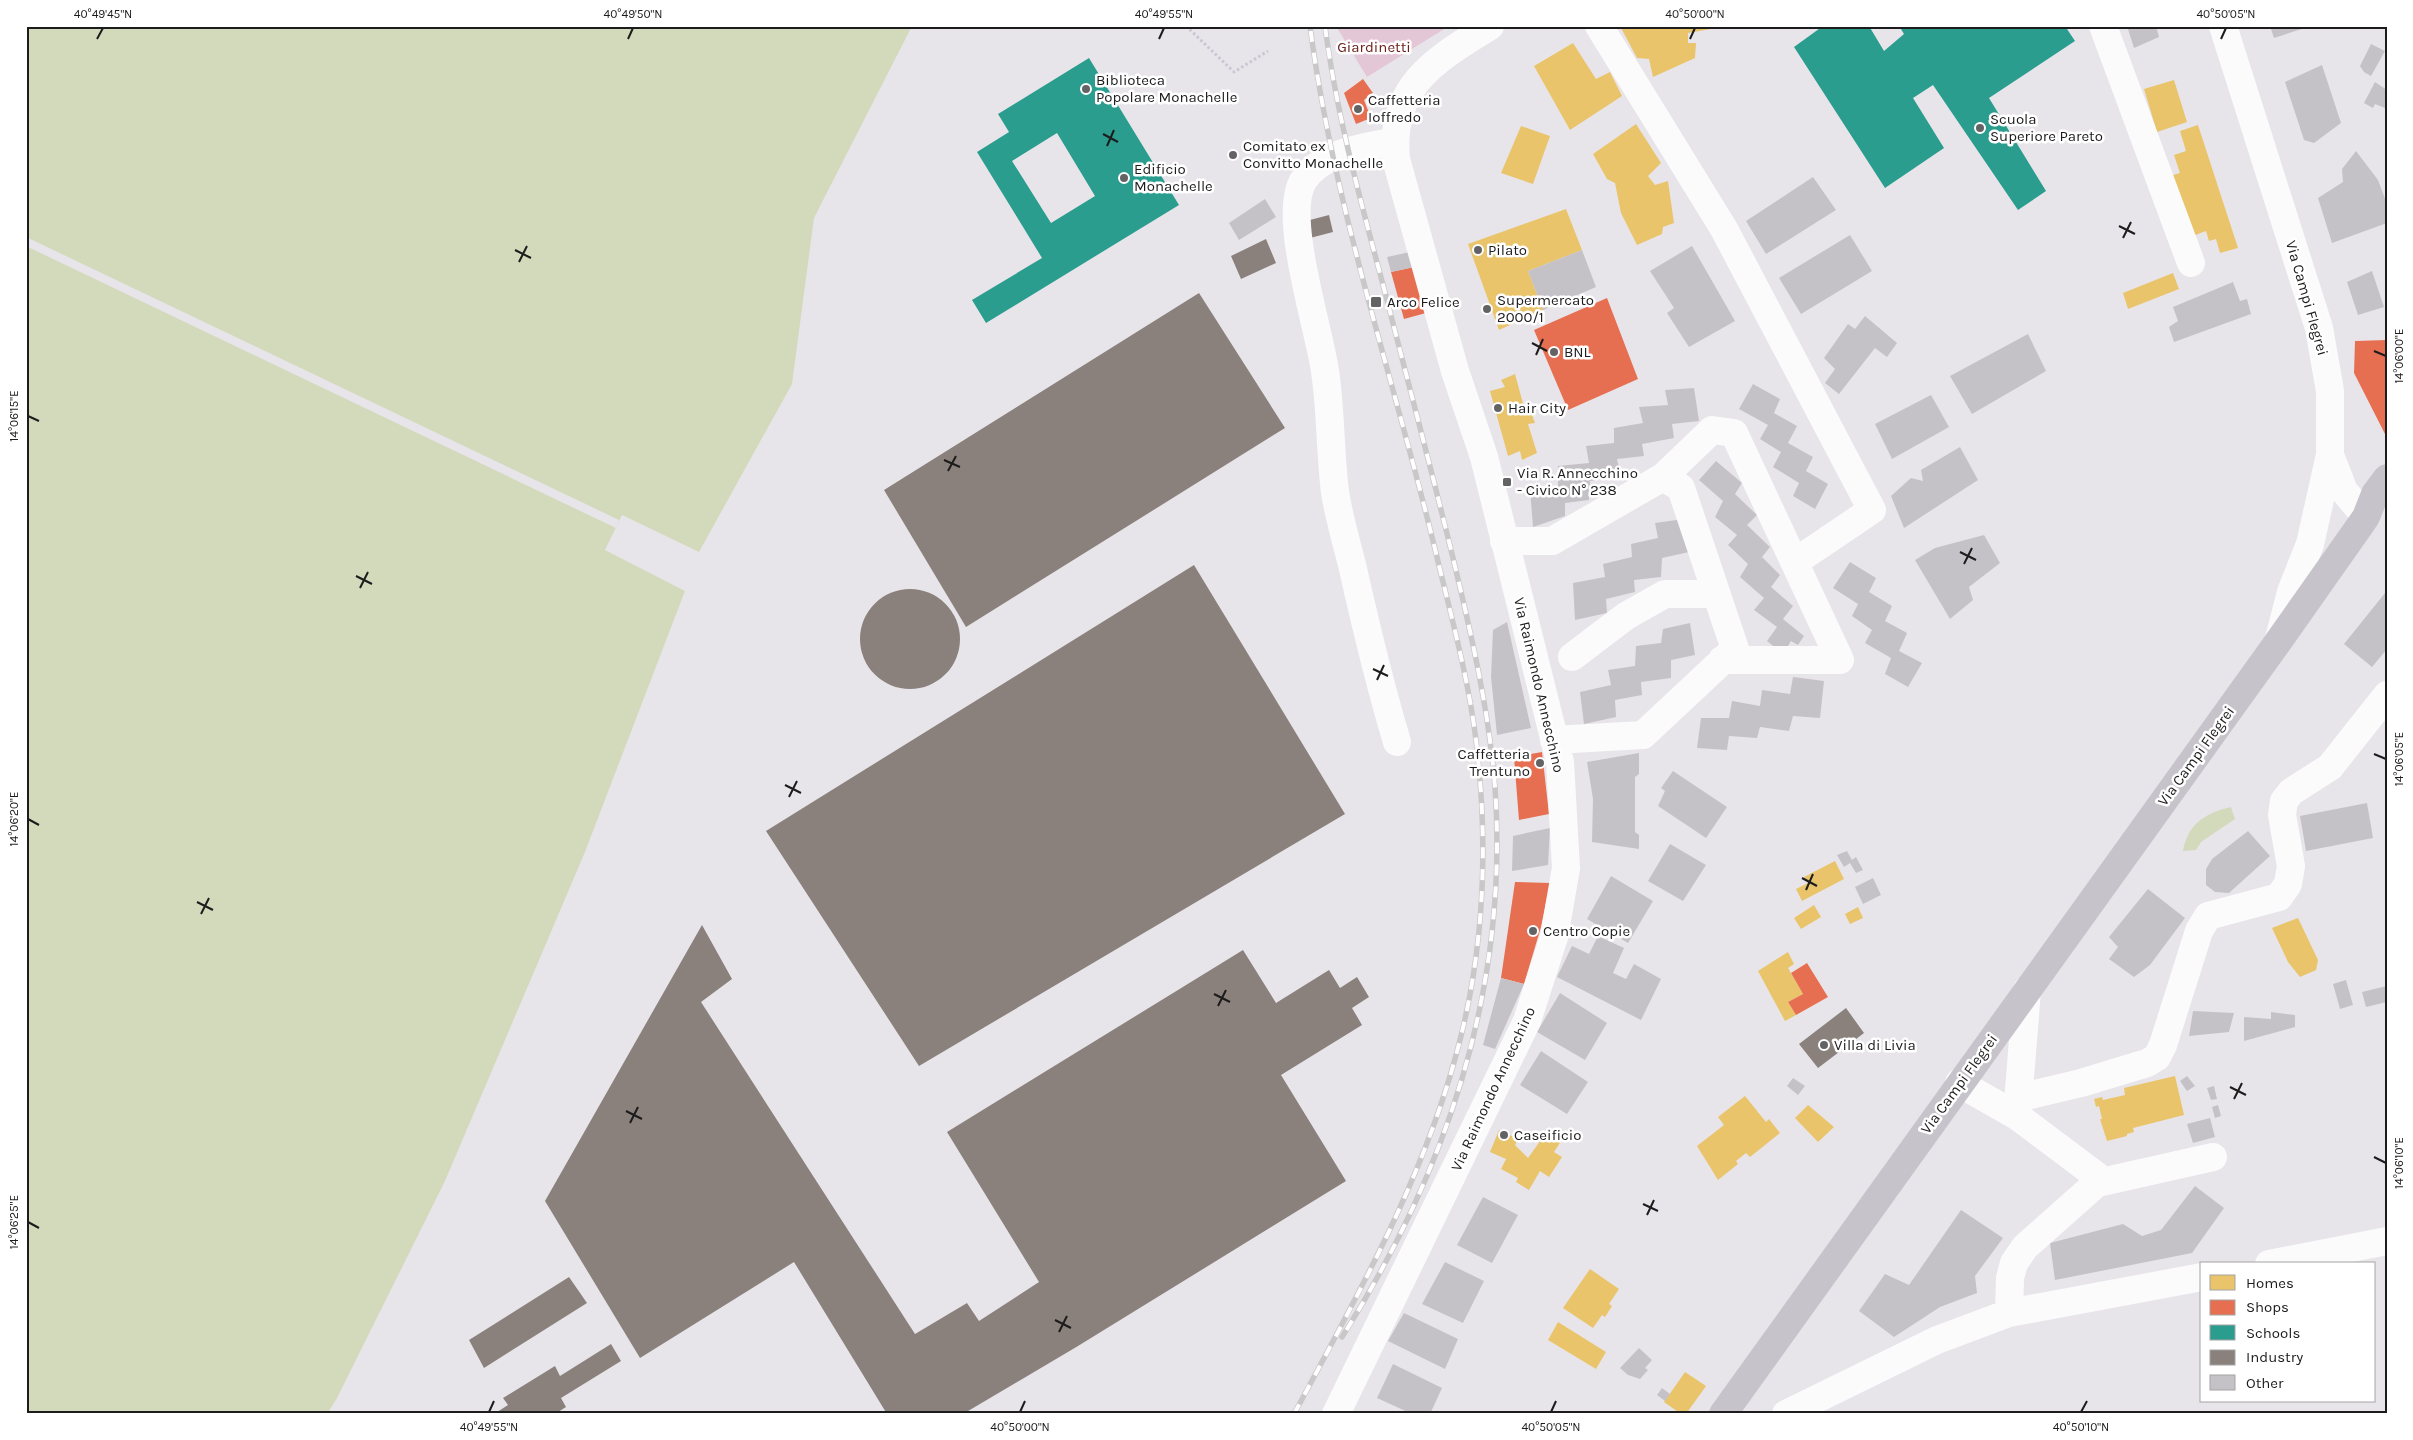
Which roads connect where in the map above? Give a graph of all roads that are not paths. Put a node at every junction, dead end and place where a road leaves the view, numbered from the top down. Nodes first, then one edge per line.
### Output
1 (1490, 26) edge
2 (1599, 26) edge
3 (2103, 26) edge
4 (2222, 26) edge
5 (1395, 141) junction
6 (2191, 263) dead end
7 (2330, 455) junction
8 (1663, 476) junction
9 (2387, 478) edge
10 (2376, 510) edge
11 (1504, 542) junction
12 (1795, 562) junction
13 (1716, 594) junction
14 (2278, 642) junction
15 (1572, 657) dead end
16 (1722, 660) junction
17 (2387, 695) edge
18 (1554, 740) junction
19 (1397, 742) dead end
20 (2027, 990) junction
21 (1959, 1083) junction
22 (2018, 1107) junction
23 (2213, 1157) dead end
24 (2097, 1183) junction
25 (2387, 1241) edge
26 (2279, 1262) edge
27 (2200, 1277) edge
28 (2009, 1314) junction
29 (1336, 1414) edge
30 (1723, 1414) edge
31 (1786, 1414) edge

1 - 5 street, Via Raimondo Annecchino
2 - 12 street
3 - 6 street
4 - 7 street, Via Campi Flegrei
5 - 11 street, Via Raimondo Annecchino
5 - 19 street
7 - 10 street, Via Campi Flegrei
7 - 14 street
8 - 11 street
8 - 12 street
8 - 13 street
9 - 10 main road
10 - 14 main road, Via Campi Flegrei
11 - 18 street, Via Raimondo Annecchino
12 - 16 street
13 - 15 street
13 - 16 street
14 - 20 main road, Via Campi Flegrei
16 - 18 street
17 - 22 street
18 - 29 street, Via Raimondo Annecchino
20 - 21 main road, Via Campi Flegrei
20 - 22 street
21 - 22 street
21 - 30 main road, Via Campi Flegrei
22 - 24 street
23 - 24 street
24 - 28 street
25 - 26 street
27 - 28 street
28 - 31 street

